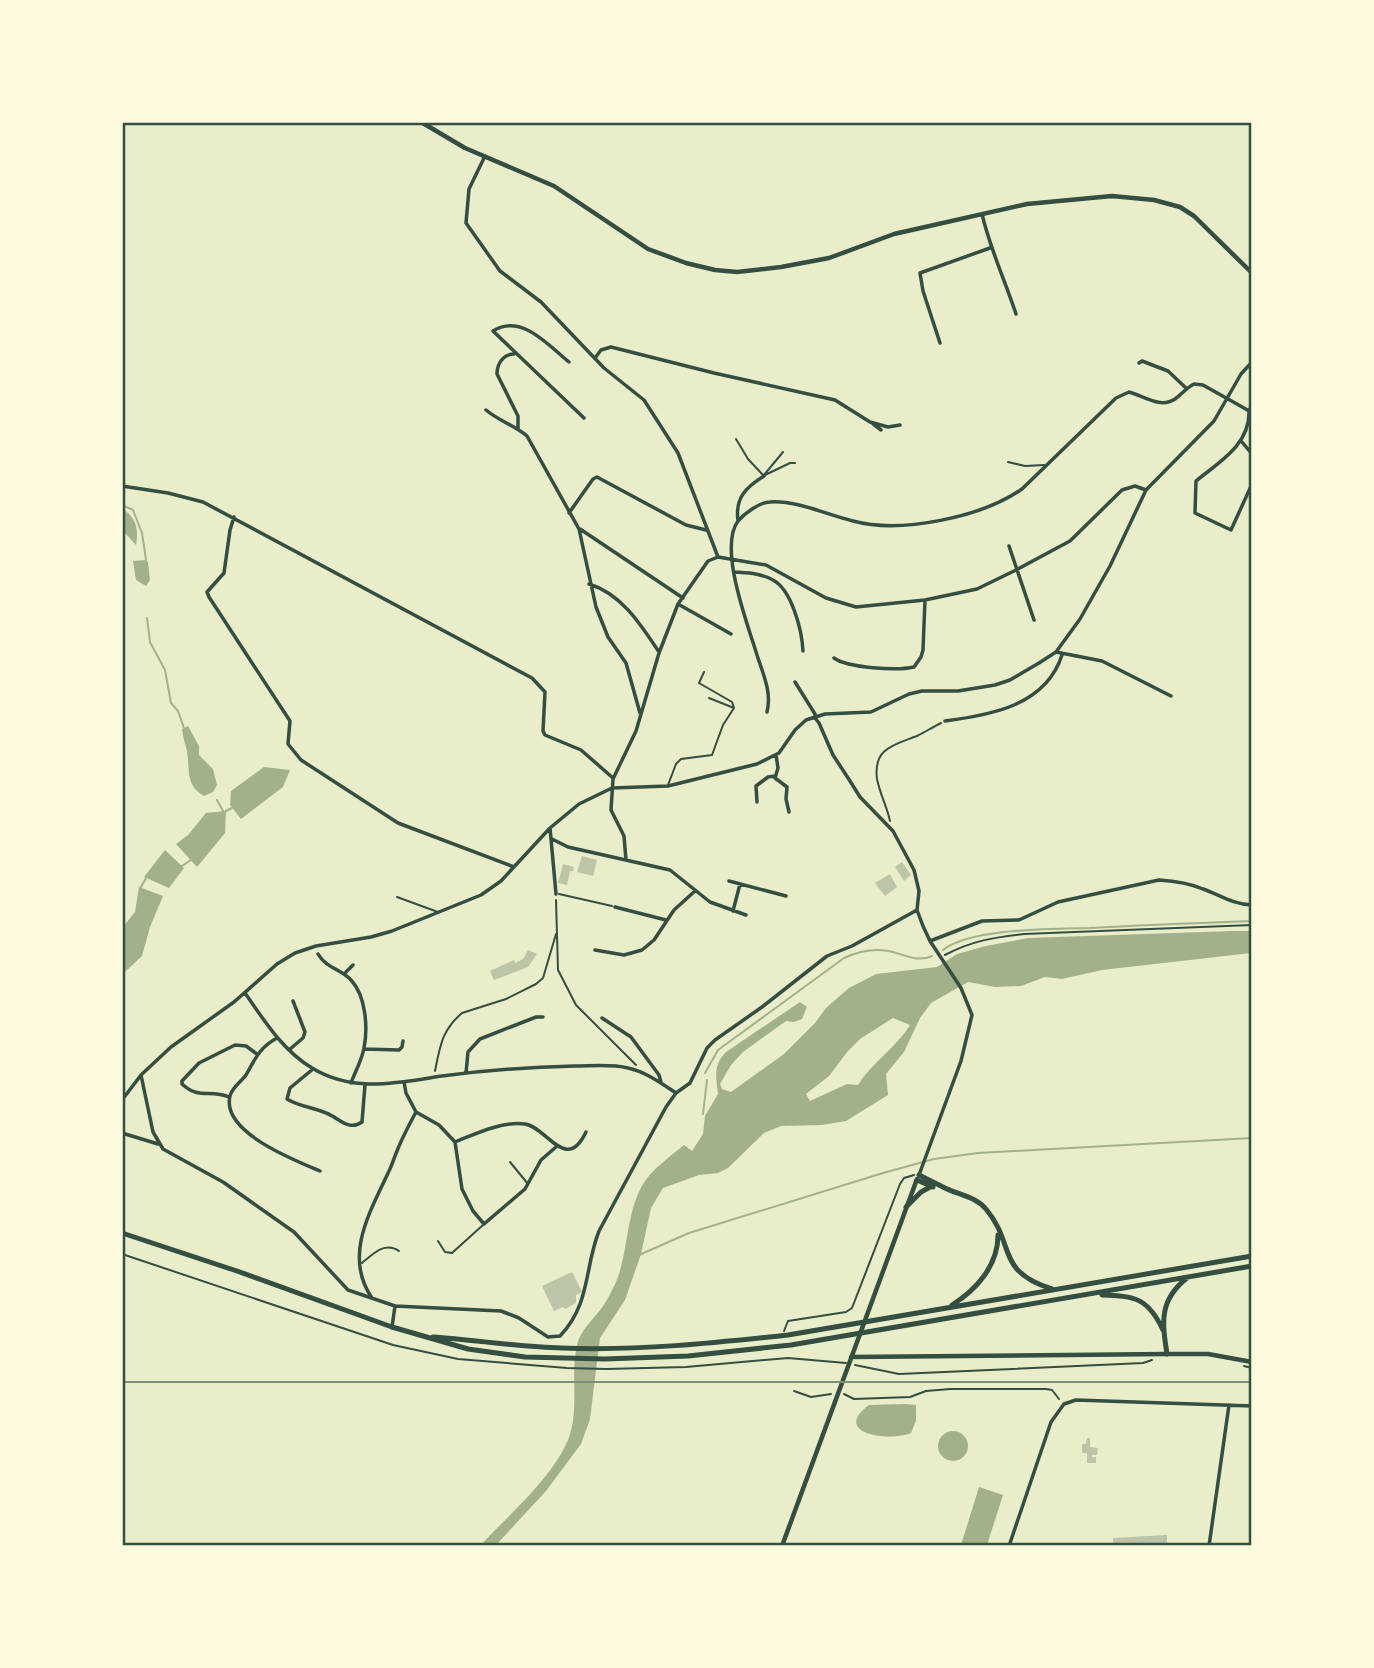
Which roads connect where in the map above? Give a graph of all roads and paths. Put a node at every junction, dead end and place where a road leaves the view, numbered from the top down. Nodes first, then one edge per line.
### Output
1 (421, 122) edge
2 (485, 156) junction
3 (982, 214) junction
4 (990, 248) junction
5 (1251, 273) edge
6 (1016, 314) dead end
7 (940, 343) dead end
8 (515, 354) junction
9 (595, 358) junction
10 (569, 362) dead end
11 (1251, 362) edge
12 (1139, 363) dead end
13 (1186, 388) junction
14 (1228, 400) junction
15 (1251, 405) edge
16 (486, 410) dead end
17 (1249, 411) junction
18 (584, 418) dead end
19 (870, 422) junction
20 (900, 425) dead end
21 (518, 428) junction
22 (881, 430) dead end
23 (736, 439) dead end
24 (1242, 442) junction
25 (783, 452) dead end
26 (1251, 454) edge
27 (1008, 462) dead end
28 (795, 463) dead end
29 (1048, 464) junction
30 (764, 476) junction
31 (1251, 484) edge
32 (122, 486) edge
33 (1146, 490) junction
34 (569, 513) junction
35 (234, 517) junction
36 (738, 522) junction
37 (579, 529) junction
38 (706, 530) junction
39 (1009, 546) dead end
40 (718, 557) junction
41 (730, 558) junction
42 (1016, 570) junction
43 (734, 572) junction
44 (589, 584) junction
45 (683, 598) junction
46 (925, 600) junction
47 (678, 604) junction
48 (1034, 620) dead end
49 (731, 634) dead end
50 (803, 651) dead end
51 (1056, 652) junction
52 (659, 653) junction
53 (1062, 654) junction
54 (834, 658) dead end
55 (704, 673) dead end
56 (795, 682) dead end
57 (1171, 695) dead end
58 (709, 698) dead end
59 (734, 708) junction
60 (767, 712) dead end
61 (641, 716) junction
62 (815, 718) junction
63 (945, 721) joint
64 (776, 755) junction
65 (775, 776) junction
66 (613, 779) junction
67 (668, 786) junction
68 (612, 788) junction
69 (757, 802) dead end
70 (789, 813) dead end
71 (550, 828) junction
72 (892, 831) junction
73 (552, 839) junction
74 (626, 860) junction
75 (514, 867) junction
76 (729, 881) dead end
77 (740, 884) junction
78 (695, 891) junction
79 (556, 894) junction
80 (786, 896) dead end
81 (397, 897) dead end
82 (1251, 905) edge
83 (615, 907) joint
84 (917, 910) junction
85 (733, 911) junction
86 (439, 912) junction
87 (746, 915) dead end
88 (666, 920) junction
89 (1251, 925) edge
90 (557, 930) junction
91 (930, 941) junction
92 (596, 950) dead end
93 (318, 954) dead end
94 (941, 959) junction
95 (353, 965) dead end
96 (344, 974) junction
97 (245, 993) junction
98 (293, 1001) dead end
99 (543, 1017) dead end
100 (601, 1018) dead end
101 (277, 1038) junction
102 (403, 1041) dead end
103 (364, 1049) junction
104 (289, 1050) junction
105 (257, 1054) junction
106 (638, 1067) dead end
107 (313, 1069) junction
108 (466, 1073) junction
109 (141, 1075) junction
110 (434, 1078) junction
111 (404, 1082) junction
112 (351, 1083) junction
113 (662, 1084) junction
114 (365, 1085) junction
115 (676, 1093) junction
116 (229, 1097) junction
117 (122, 1100) edge
118 (416, 1112) junction
119 (586, 1132) dead end
120 (122, 1133) edge
121 (455, 1142) junction
122 (158, 1143) junction
123 (556, 1147) junction
124 (510, 1163) dead end
125 (320, 1171) dead end
126 (918, 1178) junction
127 (529, 1185) junction
128 (932, 1186) junction
129 (943, 1187) junction
130 (906, 1207) junction
131 (484, 1224) junction
132 (998, 1232) junction
133 (122, 1233) edge
134 (438, 1241) dead end
135 (399, 1251) dead end
136 (122, 1254) edge
137 (1251, 1256) edge
138 (359, 1265) junction
139 (1251, 1266) edge
140 (1188, 1278) junction
141 (1055, 1290) junction
142 (1088, 1295) junction
143 (374, 1300) junction
144 (395, 1306) junction
145 (947, 1308) junction
146 (392, 1327) junction
147 (783, 1329) dead end
148 (1163, 1330) junction
149 (422, 1336) junction
150 (784, 1349) junction
151 (1167, 1354) junction
152 (851, 1357) junction
153 (788, 1358) junction
154 (1157, 1358) dead end
155 (1251, 1362) edge
156 (1241, 1366) dead end
157 (1251, 1368) edge
158 (794, 1391) dead end
159 (1059, 1399) dead end
160 (1229, 1405) junction
161 (1251, 1406) edge
162 (782, 1545) edge
163 (1009, 1545) edge
164 (1209, 1545) edge

1 - 2 street
2 - 3 street
2 - 9 street
3 - 4 street
3 - 5 street
4 - 6 street
4 - 7 street
8 - 10 street
8 - 18 street
8 - 21 street
9 - 19 street
9 - 38 street
11 - 14 street
12 - 13 street
13 - 14 street
13 - 29 street
14 - 17 street
14 - 33 street
15 - 17 street
16 - 21 street
17 - 24 street
19 - 20 street
19 - 22 street
21 - 34 street
23 - 30 lane
24 - 26 street
24 - 31 street
25 - 30 lane
27 - 29 lane
28 - 30 lane
29 - 36 street
30 - 36 street
32 - 35 street
33 - 42 street
33 - 51 street
34 - 37 street
34 - 38 street
35 - 66 street
35 - 75 street
36 - 41 street
37 - 44 street
37 - 45 street
38 - 40 street
39 - 42 street
40 - 41 street
40 - 45 street
41 - 43 street
41 - 46 street
42 - 46 street
42 - 48 street
43 - 50 street
43 - 60 street
44 - 52 street
44 - 61 street
45 - 47 street
46 - 54 street
47 - 49 street
47 - 52 street
51 - 53 street
51 - 62 street
52 - 61 street
53 - 57 street
53 - 63 street
55 - 59 lane
56 - 62 street
58 - 59 lane
59 - 67 lane
61 - 66 street
62 - 64 street
62 - 72 street
63 - 72 path
64 - 65 street
64 - 67 street
65 - 69 street
65 - 70 street
66 - 68 street
67 - 68 street
68 - 71 street
68 - 74 street
71 - 73 street
71 - 75 street
72 - 84 street
73 - 74 street
73 - 79 street
74 - 78 street
75 - 86 street
76 - 77 street
77 - 80 street
77 - 85 street
78 - 85 street
78 - 88 street
79 - 83 path
79 - 90 path
81 - 86 lane
82 - 91 street
83 - 88 street
84 - 91 street
84 - 115 street
85 - 87 street
86 - 97 street
88 - 92 street
89 - 94 path
90 - 106 path
90 - 110 path
91 - 94 street
93 - 96 street
94 - 126 street
95 - 96 street
96 - 103 street
97 - 101 street
97 - 109 street
98 - 104 street
99 - 108 street
100 - 113 street
101 - 104 street
101 - 105 street
102 - 103 street
103 - 112 street
104 - 107 street
105 - 116 street
105 - 116 street
107 - 112 street
107 - 114 street
108 - 110 street
108 - 113 street
109 - 117 street
109 - 122 street
110 - 111 street
111 - 114 street
111 - 118 street
112 - 114 street
113 - 115 street
115 - 144 street
116 - 125 street
118 - 121 street
118 - 138 street
119 - 123 street
120 - 122 street
121 - 123 street
121 - 131 street
122 - 143 street
123 - 127 street
124 - 127 lane
126 - 128 main road
126 - 129 main road
126 - 130 street
126 - 147 path
127 - 131 street
128 - 129 main road
128 - 130 main road
129 - 132 main road
130 - 152 street
131 - 134 lane
132 - 141 main road
132 - 145 main road
133 - 146 main road
135 - 138 lane
136 - 153 path
137 - 141 main road
138 - 143 street
139 - 140 main road
140 - 142 main road
140 - 148 main road
141 - 145 main road
142 - 148 main road
142 - 150 main road
143 - 144 street
144 - 146 street
145 - 149 main road
146 - 149 main road
148 - 151 main road
149 - 150 main road
150 - 153 path
151 - 152 street
151 - 155 street
152 - 162 street
153 - 154 path
156 - 157 path
158 - 159 path
160 - 161 street
160 - 163 street
160 - 164 street

